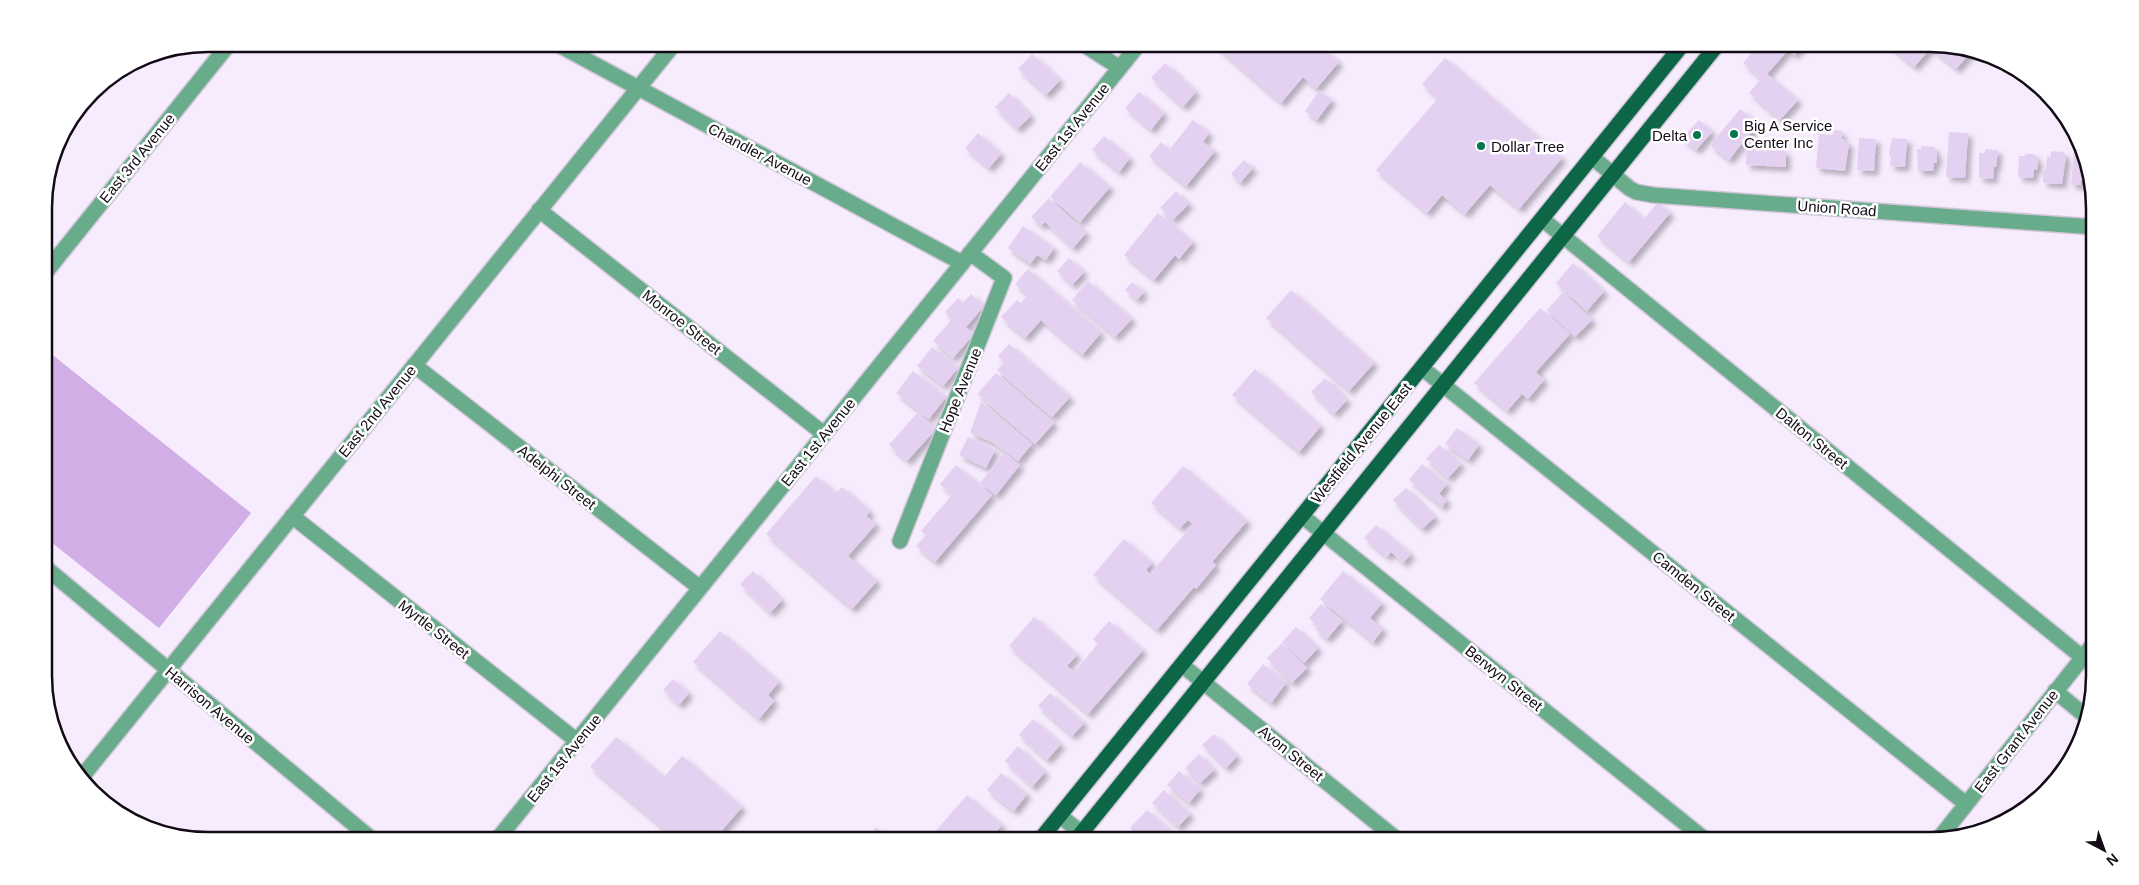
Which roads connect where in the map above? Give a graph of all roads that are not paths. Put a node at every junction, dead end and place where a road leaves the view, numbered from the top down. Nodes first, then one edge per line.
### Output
1 (223, 52) edge
2 (572, 52) edge
3 (667, 52) edge
4 (1095, 52) edge
5 (1133, 52) edge
6 (1677, 52) edge
7 (1712, 52) edge
8 (1120, 68) junction
9 (638, 88) junction
10 (1592, 157) junction
11 (1613, 174) junction
12 (539, 210) junction
13 (1542, 219) junction
14 (2086, 226) edge
15 (1563, 236) junction
16 (966, 258) junction
17 (53, 262) edge
18 (414, 365) junction
19 (1422, 368) junction
20 (1443, 384) junction
21 (824, 434) junction
22 (292, 516) junction
23 (1302, 516) junction
24 (1324, 533) junction
25 (900, 541) dead end
26 (52, 573) edge
27 (700, 588) junction
28 (2086, 652) edge
29 (2082, 657) junction
30 (1182, 664) junction
31 (168, 670) junction
32 (1204, 682) junction
33 (2055, 692) junction
34 (2082, 713) edge
35 (577, 741) junction
36 (86, 772) edge
37 (1966, 804) junction
38 (1060, 816) junction
39 (363, 832) edge
40 (503, 832) edge
41 (1047, 832) edge
42 (1077, 832) edge
43 (1088, 832) edge
44 (1388, 832) edge
45 (1695, 832) edge
46 (1944, 832) edge

1 - 17 street, East 3rd Avenue
2 - 9 street, Chandler Avenue
3 - 9 street, East 2nd Avenue
4 - 8 street
5 - 8 street, East 1st Avenue
6 - 10 main road, Westfield Avenue East
7 - 11 main road, Westfield Avenue East
8 - 16 street, East 1st Avenue
9 - 12 street, East 2nd Avenue
9 - 16 street, Chandler Avenue
10 - 11 street, Union Road
10 - 13 main road, Westfield Avenue East
11 - 14 street, Union Road
11 - 15 main road, Westfield Avenue East
12 - 18 street, East 2nd Avenue
12 - 21 street, Monroe Street
13 - 15 street, Dalton Street
13 - 19 main road, Westfield Avenue East
15 - 20 main road, Westfield Avenue East
15 - 29 street, Dalton Street
16 - 21 street, East 1st Avenue
16 - 25 street, Hope Avenue
18 - 22 street, East 2nd Avenue
18 - 27 street, Adelphi Street
19 - 20 street, Camden Street
19 - 23 main road, Westfield Avenue East
20 - 24 main road, Westfield Avenue East
20 - 37 street, Camden Street
21 - 27 street, East 1st Avenue
22 - 31 street, East 2nd Avenue
22 - 35 street, Myrtle Street
23 - 24 street, Berwyn Street
23 - 30 main road, Westfield Avenue East
24 - 32 main road, Westfield Avenue East
24 - 45 street, Berwyn Street
26 - 31 street, Harrison Avenue
27 - 35 street, East 1st Avenue
28 - 29 street, East Grant Avenue
29 - 33 street, East Grant Avenue
30 - 32 street, Avon Street
30 - 38 main road, Westfield Avenue East
31 - 36 street, East 2nd Avenue
31 - 39 street, Harrison Avenue
32 - 43 main road, Westfield Avenue East
32 - 44 street, Avon Street
33 - 34 street
33 - 37 street, East Grant Avenue
35 - 40 street, East 1st Avenue
37 - 46 street, East Grant Avenue
38 - 41 main road, Westfield Avenue East
38 - 42 street

